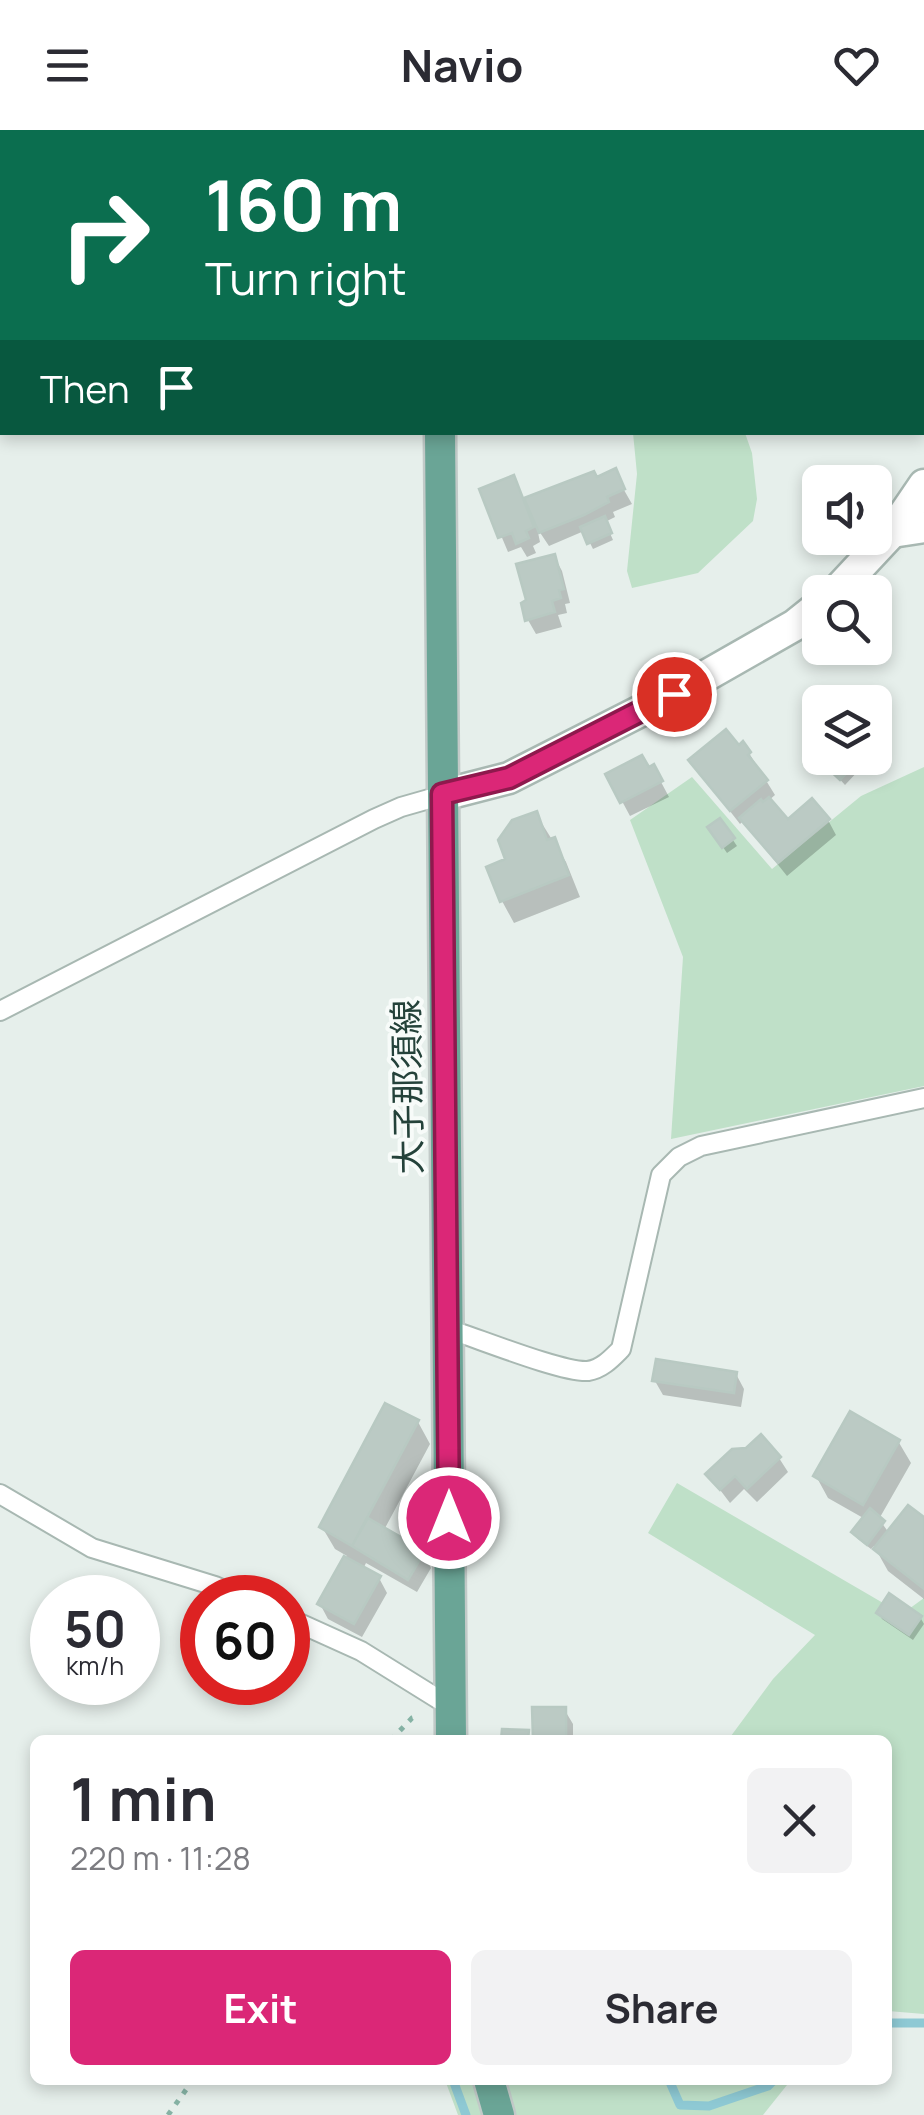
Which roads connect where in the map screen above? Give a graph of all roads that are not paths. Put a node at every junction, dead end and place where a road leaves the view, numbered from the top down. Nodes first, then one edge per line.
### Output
1 (440, 435) edge
2 (924, 484) edge
3 (924, 528) edge
4 (892, 532) joint
5 (871, 555) edge
6 (852, 575) edge
7 (802, 619) edge
8 (442, 794) junction
9 (0, 1011) edge
10 (924, 1098) edge
11 (448, 1329) junction
12 (0, 1494) edge
13 (180, 1575) edge
14 (310, 1628) edge
15 (451, 1706) junction
16 (451, 1735) edge
17 (490, 2085) edge
18 (499, 2115) edge

1 - 8 main road, 大子那須線
2 - 4 street
3 - 4 street
5 - 6 street
7 - 8 street
8 - 9 lane
8 - 11 main road, 大子那須線
10 - 11 lane
11 - 15 main road, 大子那須線
12 - 13 lane
14 - 15 lane
15 - 16 main road, 大子那須線
17 - 18 main road

